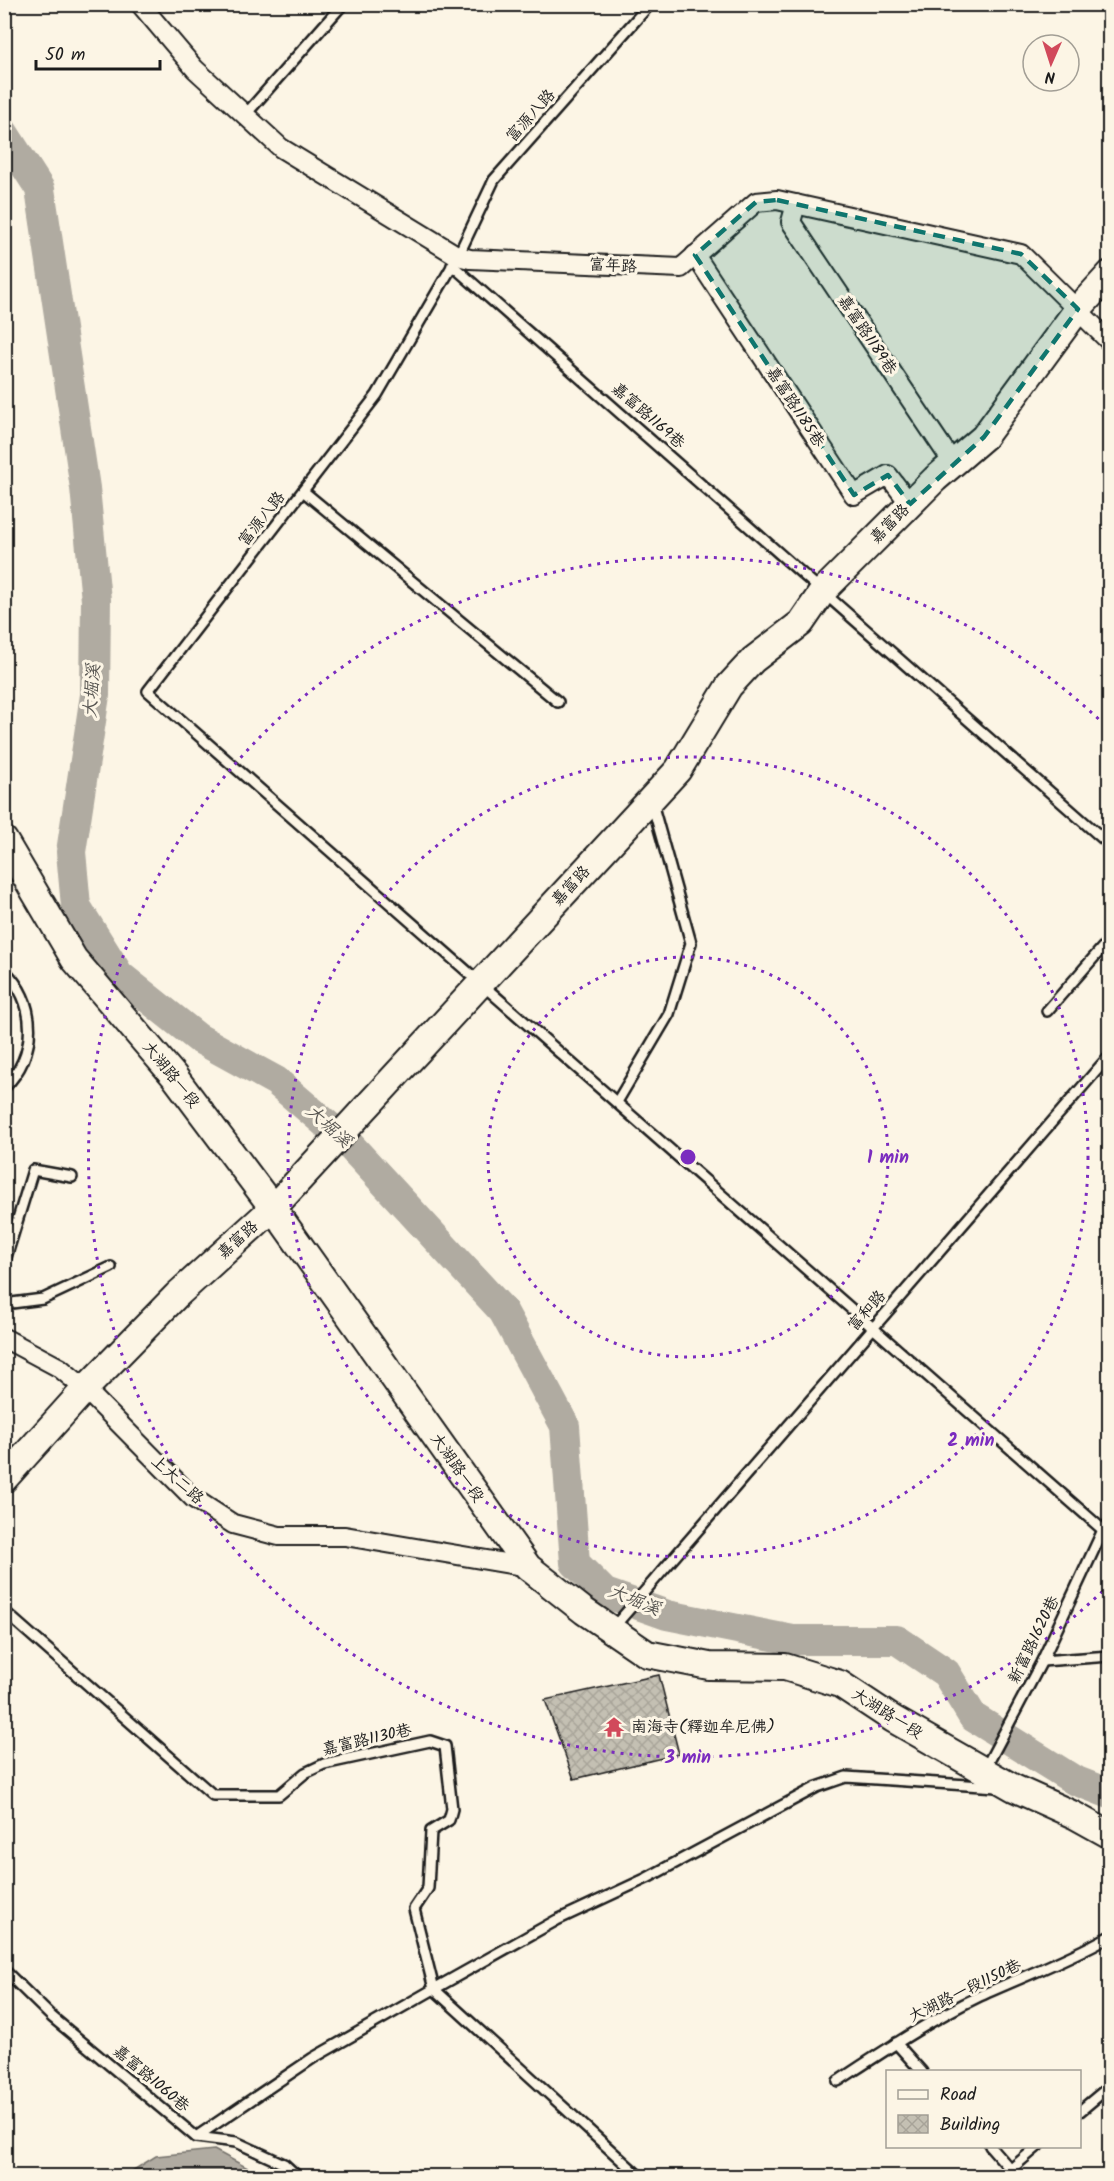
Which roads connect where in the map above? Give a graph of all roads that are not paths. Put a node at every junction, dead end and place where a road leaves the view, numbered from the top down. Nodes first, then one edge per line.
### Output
1 (140, 4) edge
2 (343, 4) edge
3 (650, 4) edge
4 (246, 114) junction
5 (796, 204) junction
6 (695, 255) junction
7 (455, 260) junction
8 (1110, 274) edge
9 (1078, 309) junction
10 (1110, 342) edge
11 (953, 463) junction
12 (303, 491) junction
13 (910, 504) junction
14 (823, 591) junction
15 (558, 702) dead end
16 (651, 800) junction
17 (4, 840) edge
18 (1110, 845) edge
19 (1110, 939) edge
20 (4, 970) edge
21 (481, 983) junction
22 (1047, 1011) dead end
23 (1110, 1055) edge
24 (4, 1088) edge
25 (617, 1102) junction
26 (72, 1177) dead end
27 (273, 1208) junction
28 (4, 1264) edge
29 (111, 1268) dead end
30 (4, 1304) edge
31 (873, 1327) junction
32 (4, 1338) edge
33 (85, 1389) junction
34 (4, 1479) edge
35 (1106, 1526) edge
36 (528, 1567) junction
37 (4, 1611) edge
38 (616, 1625) junction
39 (1110, 1656) edge
40 (1042, 1660) junction
41 (984, 1771) junction
42 (1014, 1788) junction
43 (1110, 1834) edge
44 (1110, 1936) edge
45 (4, 1970) edge
46 (434, 1989) junction
47 (896, 2043) junction
48 (920, 2070) edge
49 (838, 2081) dead end
50 (1110, 2086) edge
51 (1081, 2110) edge
52 (196, 2136) junction
53 (991, 2148) edge
54 (1036, 2148) edge
55 (1007, 2173) edge
56 (297, 2176) edge
57 (639, 2176) edge

1 - 4 street, 富年路
2 - 4 lane
3 - 7 lane, 富源八路
4 - 7 street, 富年路
5 - 6 street, 富年路
5 - 9 street, 富年路
5 - 11 street, 嘉富路1189巷
6 - 7 street, 富年路
6 - 13 street, 嘉富路1185巷
7 - 12 lane, 富源八路
7 - 14 lane, 嘉富路1169巷
8 - 9 street, 嘉富路
9 - 10 street, 富年路
9 - 11 street, 嘉富路
11 - 13 street, 嘉富路
12 - 15 lane
12 - 21 lane, 富源八路
13 - 14 street, 嘉富路
14 - 16 street, 嘉富路
14 - 18 lane, 嘉富路1169巷
16 - 21 street, 嘉富路
16 - 25 lane
17 - 27 street, 大湖路一段
19 - 22 lane
20 - 24 lane
21 - 25 lane
21 - 27 street, 嘉富路
23 - 31 lane, 富和路
25 - 31 lane
26 - 28 lane
27 - 33 street, 嘉富路
27 - 36 street, 大湖路一段
29 - 30 lane
31 - 35 lane
31 - 38 lane, 富和路
32 - 33 street, 上大二路
33 - 34 street, 嘉富路
33 - 36 street, 上大二路
35 - 40 lane, 新富路1620巷
36 - 38 street, 大湖路一段
37 - 46 lane, 嘉富路1130巷
38 - 41 street, 大湖路一段
39 - 40 lane
40 - 41 lane, 新富路1620巷
41 - 42 street, 大湖路一段
42 - 43 street, 大湖路一段
42 - 46 lane
44 - 47 lane, 大湖路一段1150巷
45 - 52 lane, 嘉富路1060巷
46 - 52 lane
46 - 57 lane
47 - 48 lane
47 - 49 lane, 大湖路一段1150巷
50 - 51 lane
52 - 56 lane
53 - 55 lane
54 - 55 lane

